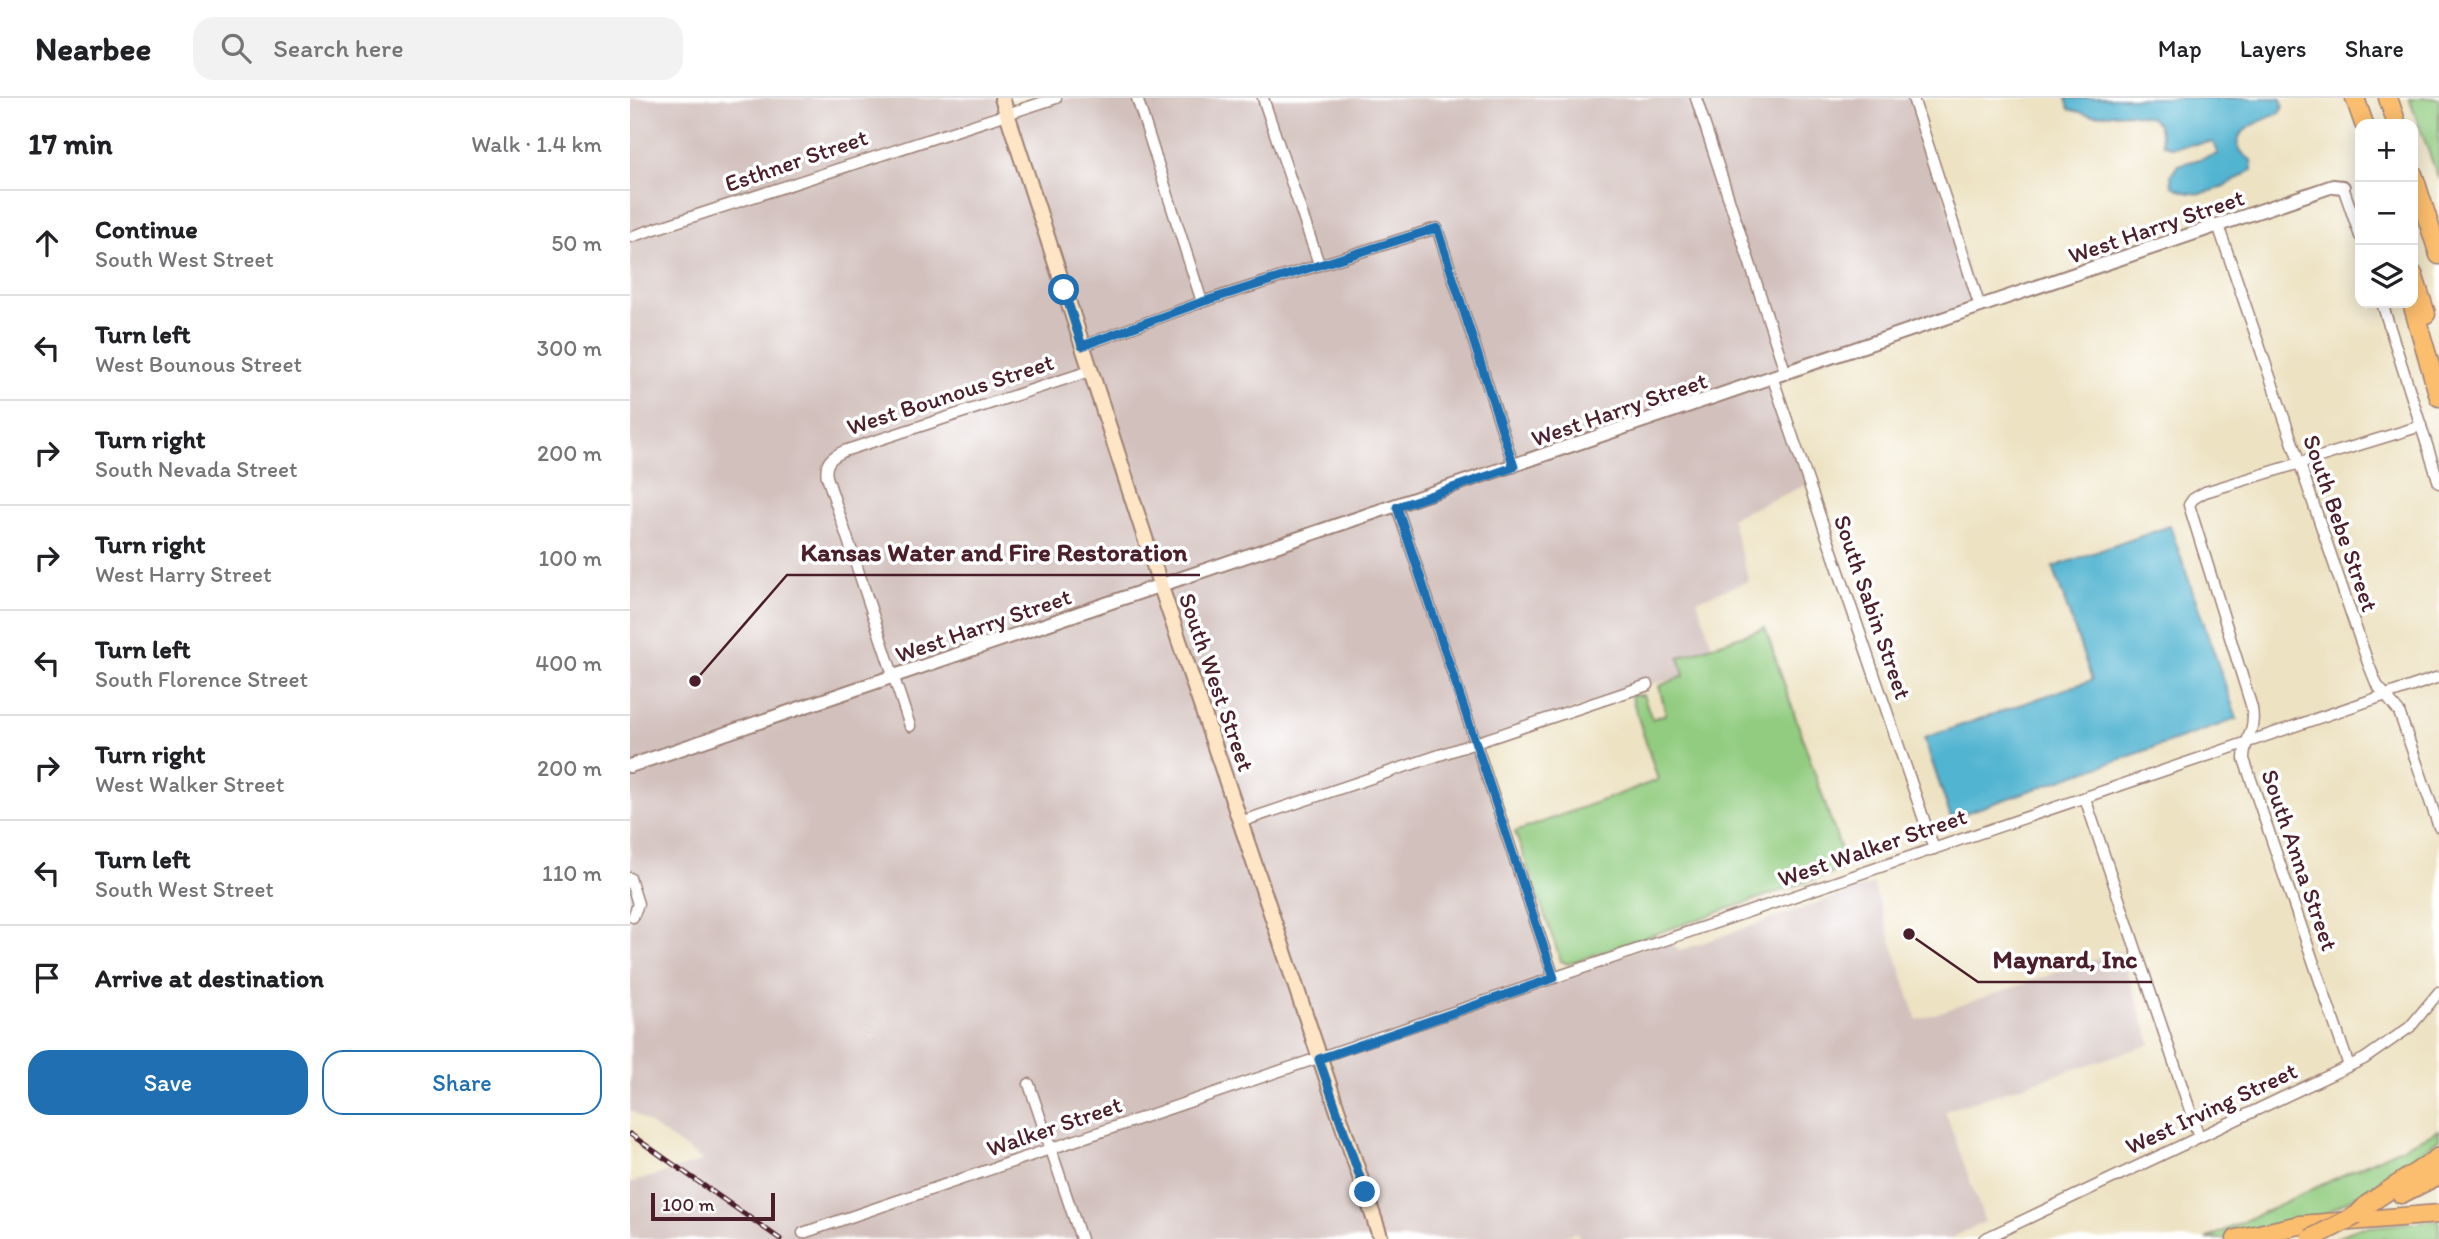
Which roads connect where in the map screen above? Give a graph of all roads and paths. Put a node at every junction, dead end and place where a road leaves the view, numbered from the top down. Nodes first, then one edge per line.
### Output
1 (1002, 98) edge
2 (1056, 98) edge
3 (1138, 98) edge
4 (1263, 98) edge
5 (1696, 98) edge
6 (1913, 98) edge
7 (2355, 98) edge
8 (2388, 98) edge
9 (1007, 114) junction
10 (2362, 119) edge
11 (2395, 119) edge
12 (2416, 182) edge
13 (2343, 187) joint
14 (2355, 222) edge
15 (2218, 225) junction
16 (630, 237) edge
17 (2439, 254) edge
18 (1319, 264) junction
19 (2418, 289) edge
20 (1202, 302) junction
21 (1980, 307) junction
22 (2384, 308) edge
23 (2413, 308) edge
24 (1082, 346) junction
25 (2439, 354) edge
26 (1090, 370) junction
27 (1786, 374) junction
28 (1773, 379) junction
29 (2439, 397) edge
30 (2421, 426) junction
31 (2299, 463) junction
32 (1514, 467) junction
33 (2439, 483) edge
34 (1397, 507) junction
35 (1161, 587) junction
36 (894, 677) junction
37 (2439, 677) edge
38 (1648, 685) dead end
39 (2384, 695) junction
40 (910, 726) dead end
41 (2247, 742) junction
42 (1475, 743) junction
43 (630, 766) edge
44 (2085, 798) junction
45 (1240, 822) junction
46 (2439, 827) edge
47 (1934, 849) junction
48 (630, 878) edge
49 (632, 918) dead end
50 (1554, 978) junction
51 (2439, 992) edge
52 (1319, 1059) junction
53 (2349, 1066) junction
54 (1029, 1084) dead end
55 (2199, 1137) junction
56 (1051, 1150) junction
57 (2439, 1157) edge
58 (2439, 1175) edge
59 (2439, 1214) edge
60 (2357, 1215) junction
61 (803, 1233) dead end
62 (1082, 1239) edge
63 (1381, 1239) edge
64 (1984, 1239) edge
65 (2236, 1239) edge
66 (2310, 1239) edge

1 - 9 main road, South West Street
2 - 9 street, Esthner Street
3 - 20 street
4 - 18 street
5 - 27 street
6 - 21 street
7 - 10 highway
8 - 11 highway
9 - 16 street, Esthner Street
9 - 24 main road, South West Street
12 - 17 highway
13 - 14 street
13 - 15 street, West Harry Street
15 - 21 street, West Harry Street
15 - 31 street, South Bebe Street
18 - 20 street, West Bounous Street
18 - 32 street, West Bounous Street
19 - 25 highway
20 - 24 street, West Bounous Street
21 - 27 street, West Harry Street
22 - 30 street
23 - 29 highway
24 - 26 main road, South West Street
26 - 35 main road, South West Street
26 - 36 street, West Bounous Street
27 - 28 street, West Harry Street
28 - 32 street, West Harry Street
28 - 47 street, South Sabin Street
30 - 31 street
30 - 33 street
31 - 39 street, South Bebe Street
31 - 41 street, South Anna Street
32 - 34 street, West Harry Street
34 - 35 street, West Harry Street
34 - 42 street
35 - 36 street, West Harry Street
35 - 45 main road, South West Street
36 - 40 street
36 - 43 street, West Harry Street
37 - 39 street, West Walker Street
38 - 42 street
39 - 41 street, West Walker Street
39 - 46 street, South Bebe Street
41 - 44 street, West Walker Street
41 - 53 street, South Anna Street
42 - 45 street
42 - 50 street
44 - 47 street, West Walker Street
44 - 55 street
45 - 52 main road, South West Street
47 - 50 street, West Walker Street
48 - 49 street
50 - 52 street, West Walker Street
51 - 53 street, West Irving Street
52 - 56 street, Walker Street
52 - 63 main road, South West Street
53 - 55 street, West Irving Street
54 - 56 street
55 - 64 street, West Irving Street
56 - 61 street, Walker Street
56 - 62 street
57 - 60 highway
58 - 60 highway
59 - 65 highway
60 - 66 highway, bridge

